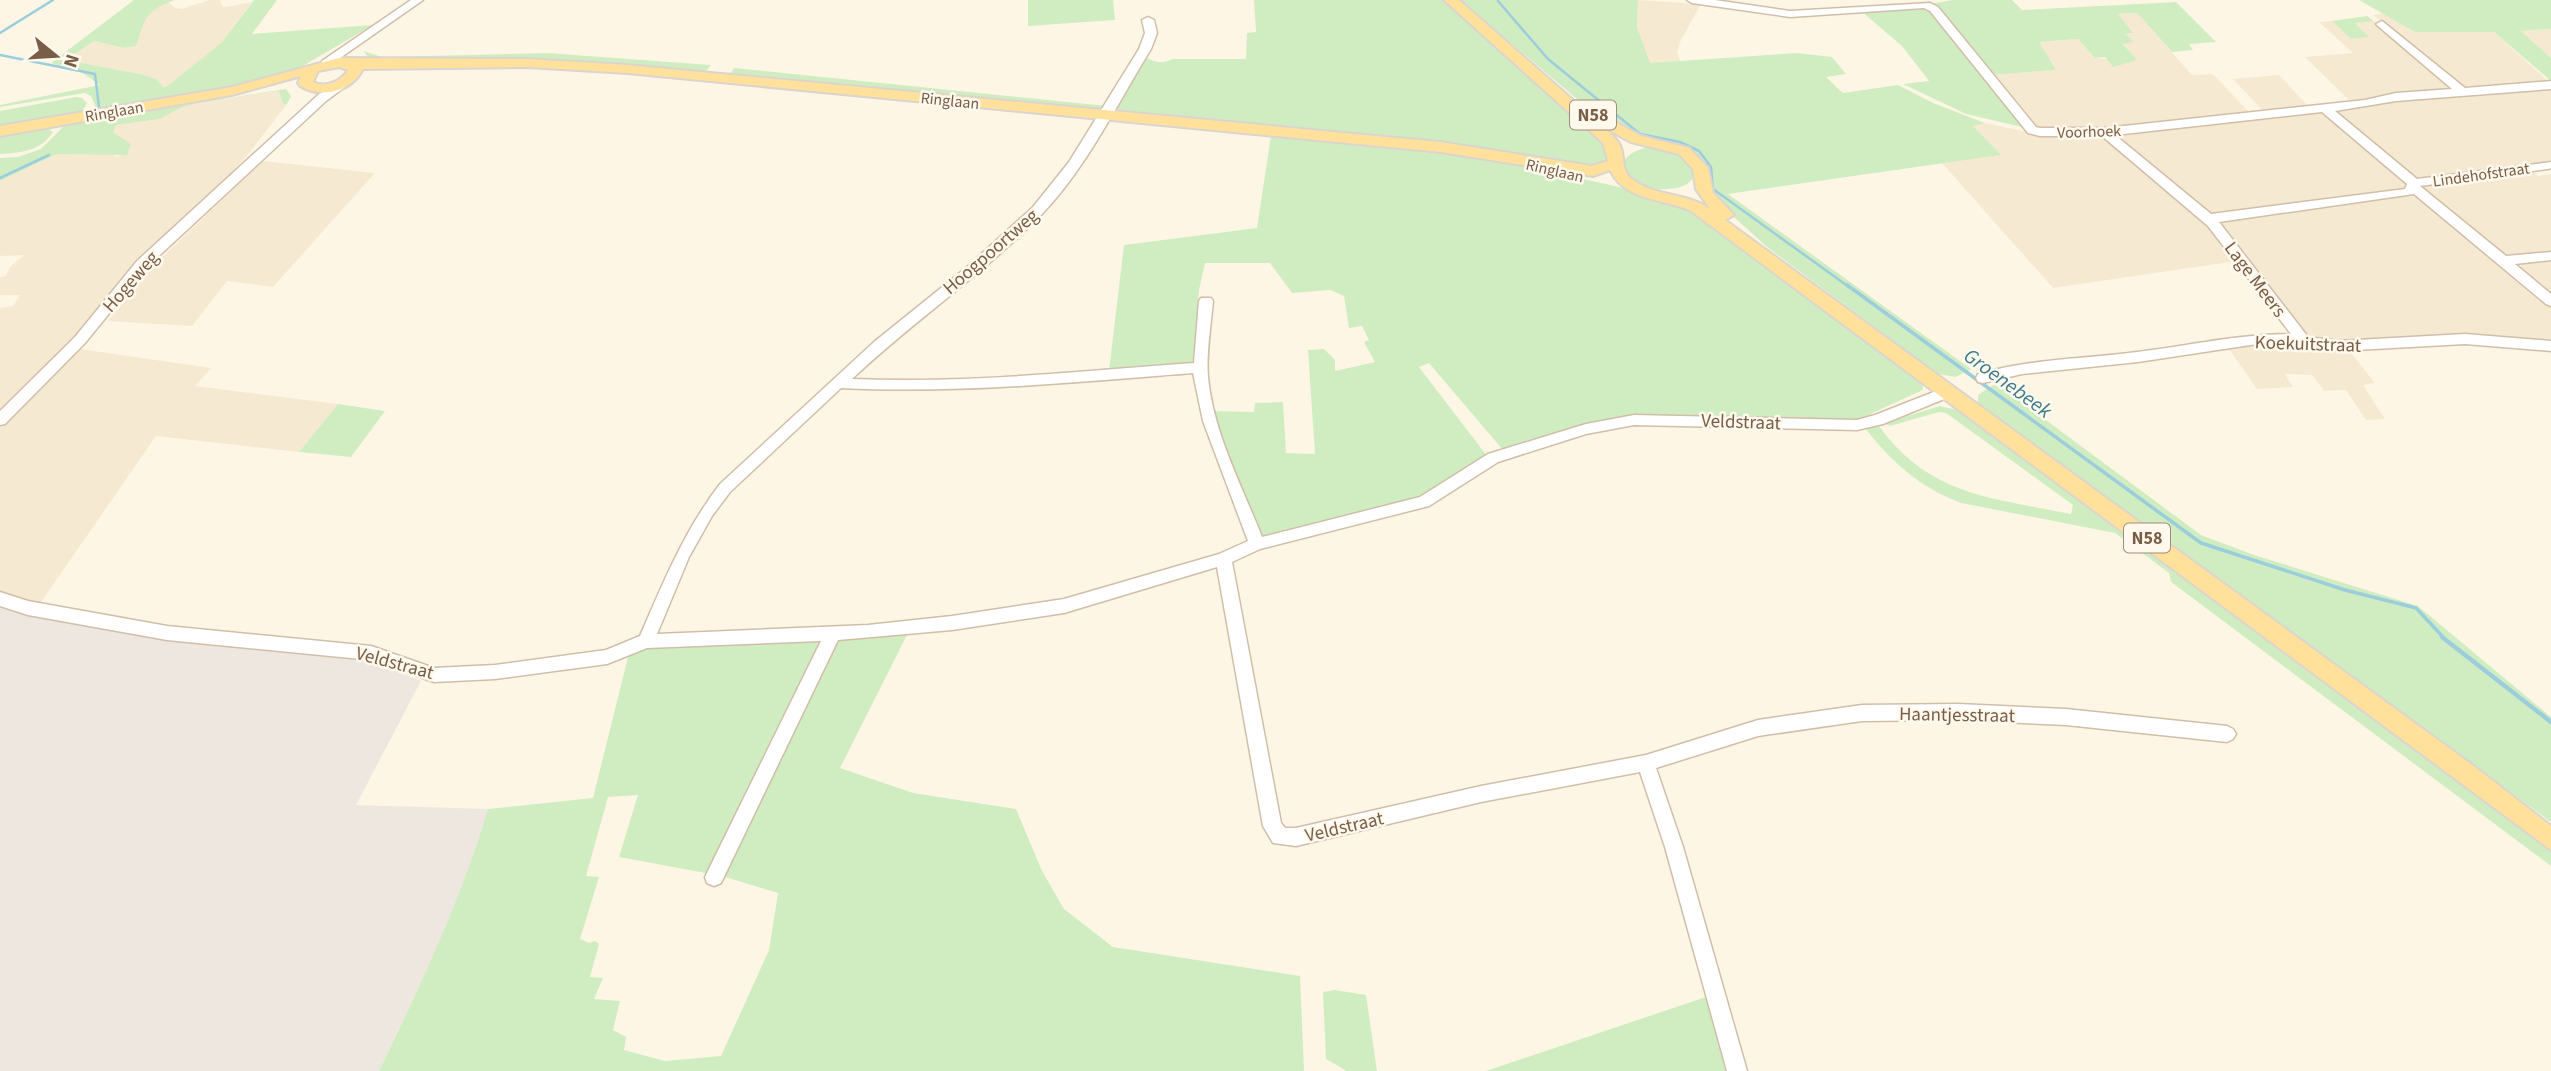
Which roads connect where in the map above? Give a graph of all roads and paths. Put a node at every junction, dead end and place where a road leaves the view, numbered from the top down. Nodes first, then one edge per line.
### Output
1 (418, 0) edge
2 (1451, 0) edge
3 (1692, 0) edge
4 (1148, 20) dead end
5 (2382, 24) dead end
6 (372, 32) junction
7 (326, 63) junction
8 (431, 65) joint
9 (311, 71) junction
10 (348, 72) junction
11 (1535, 76) junction
12 (2551, 85) edge
13 (312, 88) junction
14 (2461, 91) junction
15 (228, 92) junction
16 (2324, 108) junction
17 (1105, 115) junction
18 (0, 131) edge
19 (2105, 132) junction
20 (1657, 143) junction
21 (266, 149) junction
22 (1469, 151) junction
23 (1616, 160) junction
24 (2548, 164) dead end
25 (1699, 182) junction
26 (2414, 185) junction
27 (1641, 191) junction
28 (1659, 195) junction
29 (2333, 203) joint
30 (2208, 219) junction
31 (2551, 256) edge
32 (2504, 261) junction
33 (1800, 281) junction
34 (1206, 301) dead end
35 (2551, 301) edge
36 (2303, 341) junction
37 (2551, 346) edge
38 (1198, 368) junction
39 (1983, 378) dead end
40 (838, 383) junction
41 (1949, 391) junction
42 (0, 420) edge
43 (1257, 544) junction
44 (1223, 559) junction
45 (0, 598) edge
46 (832, 635) junction
47 (646, 641) junction
48 (2227, 734) dead end
49 (1691, 749) joint
50 (1646, 763) junction
51 (2467, 774) junction
52 (2551, 829) edge
53 (2551, 840) edge
54 (714, 877) dead end
55 (1737, 1071) edge

1 - 6 street, Hogeweg
2 - 11 main road, N58
3 - 19 street, Voorhoek
4 - 17 street, Hoogpoortweg
5 - 14 street
6 - 7 street, Hogeweg
6 - 10 street, Hogeweg
7 - 9 main road, Ringlaan
7 - 10 main road, Ringlaan
8 - 10 main road, Ringlaan
8 - 17 main road, Ringlaan
9 - 13 main road
9 - 15 main road, Ringlaan
10 - 13 main road, Ringlaan
10 - 21 street, Hogeweg
11 - 20 main road, N58
11 - 23 main road, N58
12 - 14 street, Voorhoek
13 - 15 main road, Ringlaan
13 - 21 street, Hogeweg
14 - 16 street, Voorhoek
15 - 18 main road, Ringlaan
16 - 19 street, Voorhoek
16 - 26 street, Lindehofstraat
17 - 22 main road, Ringlaan
17 - 40 street, Hoogpoortweg
19 - 30 street, Lage Meers
20 - 23 main road
20 - 25 main road
21 - 42 street, Hogeweg
22 - 23 main road, Ringlaan
22 - 27 main road, Ringlaan
23 - 27 main road
24 - 26 street, Lindehofstraat
25 - 28 main road
25 - 33 main road, N58
26 - 29 street, Lindehofstraat
26 - 32 street, Lindehofstraat
27 - 28 main road
28 - 33 main road, N58
29 - 30 street, Lage Meers
30 - 36 street, Lage Meers
31 - 32 street
32 - 35 street, Lindehofstraat
33 - 41 main road, N58
34 - 38 street
36 - 37 street, Koekuitstraat
36 - 39 street, Koekuitstraat
38 - 40 street
38 - 43 street
40 - 47 street, Hoogpoortweg
41 - 43 street, Veldstraat
41 - 51 main road, N58
43 - 44 street, Veldstraat
44 - 46 street, Veldstraat
44 - 50 street, Veldstraat
45 - 47 street, Veldstraat
46 - 47 street, Veldstraat
46 - 54 street
48 - 49 street, Haantjesstraat
49 - 50 street, Veldstraat
50 - 55 street
51 - 52 main road, N58
51 - 53 main road, N58

